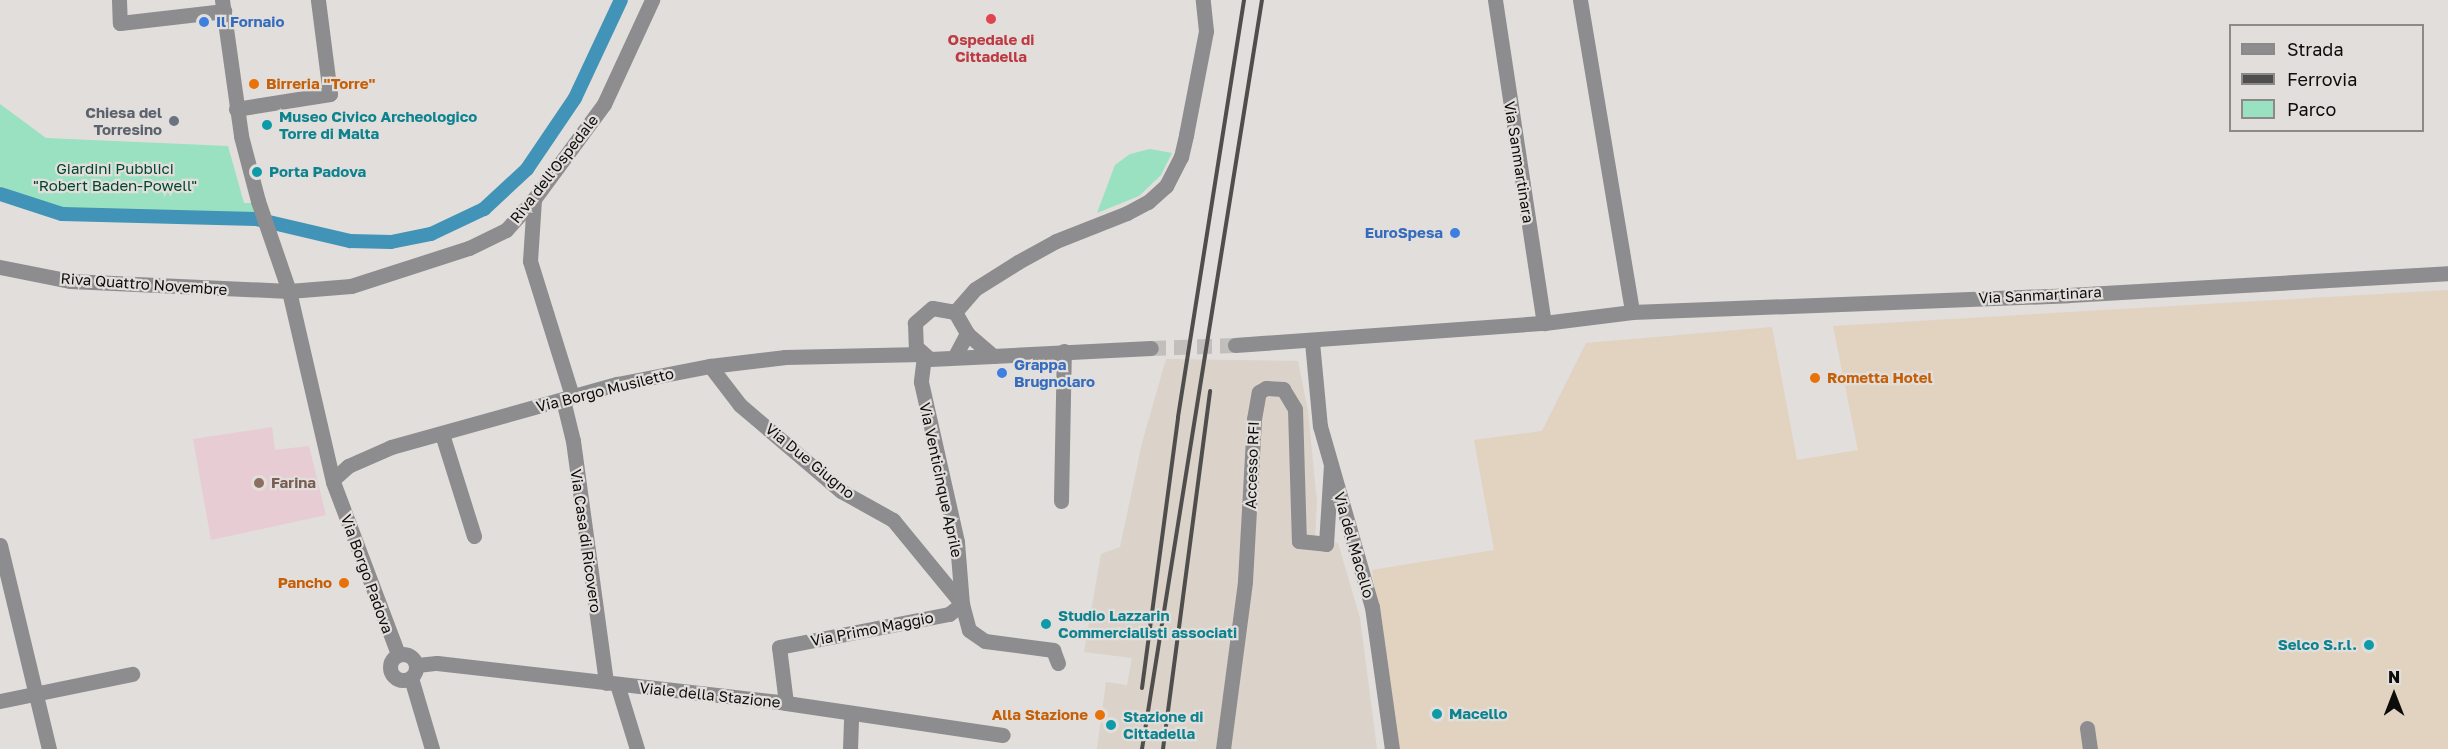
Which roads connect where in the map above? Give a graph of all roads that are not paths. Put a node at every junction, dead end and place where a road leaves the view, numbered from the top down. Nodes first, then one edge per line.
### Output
1 (119, 0) edge
2 (318, 0) edge
3 (652, 0) edge
4 (1203, 0) edge
5 (1495, 0) edge
6 (1580, 0) edge
7 (223, 5) edge
8 (236, 109) junction
9 (534, 199) junction
10 (0, 267) edge
11 (2448, 273) edge
12 (289, 291) junction
13 (956, 312) junction
14 (1632, 312) junction
15 (1544, 323) junction
16 (913, 331) junction
17 (967, 333) junction
18 (1312, 342) junction
19 (1235, 345) tunnel mouth
20 (1151, 348) tunnel mouth
21 (1064, 351) junction
22 (884, 355) junction
23 (923, 355) junction
24 (954, 356) junction
25 (993, 357) junction
26 (710, 366) junction
27 (567, 398) junction
28 (442, 434) junction
29 (326, 448) junction
30 (1331, 465) junction
31 (337, 476) junction
32 (338, 492) junction
33 (1061, 501) dead end
34 (474, 536) dead end
35 (0, 545) edge
36 (962, 604) junction
37 (398, 654) junction
38 (1058, 663) dead end
39 (414, 672) junction
40 (132, 674) dead end
41 (614, 688) junction
42 (36, 693) junction
43 (0, 701) edge
44 (786, 703) junction
45 (851, 713) junction
46 (2087, 728) dead end
47 (1003, 735) dead end
48 (49, 749) edge
49 (432, 749) edge
50 (637, 749) edge
51 (850, 749) edge
52 (1224, 749) edge
53 (1392, 749) edge
54 (2090, 749) edge

1 - 7 street
2 - 8 street
3 - 9 street, Riva dell'Ospedale
4 - 13 street
5 - 15 street, Via Sanmartinara
6 - 14 street
7 - 8 street, Via Borgo Padova
8 - 12 street, Via Borgo Padova
9 - 12 street, Riva dell'Ospedale
9 - 27 street, Via Casa di Ricovero
10 - 12 street, Riva Quattro Novembre
11 - 14 street, Via Sanmartinara
12 - 29 street, Via Borgo Padova
13 - 16 street
13 - 17 street
14 - 15 street, Via Sanmartinara
15 - 18 street, Via Sanmartinara
16 - 22 street
16 - 23 street
17 - 24 street
17 - 25 street
18 - 19 street, Via Sanmartinara
18 - 30 street, Via del Macello
20 - 21 street
21 - 25 street
21 - 33 street
22 - 23 street, Via Borgo Musiletto
22 - 26 street, Via Borgo Musiletto
23 - 24 street
23 - 36 street, Via Venticinque Aprile
24 - 25 street
26 - 27 street, Via Borgo Musiletto
26 - 36 street, Via Due Giugno
27 - 28 street, Via Borgo Musiletto
27 - 41 street, Via Casa di Ricovero
28 - 31 street, Via Borgo Musiletto
28 - 34 street
29 - 31 street, Via Borgo Padova
29 - 32 street, Via Borgo Padova
30 - 52 street, Accesso RFI
30 - 53 street, Via del Macello
31 - 32 street, Via Borgo Padova
32 - 37 street, Via Borgo Padova
35 - 42 street
36 - 38 street
36 - 44 street, Via Primo Maggio
37 - 39 street
37 - 39 street, Via Borgo Padova
39 - 41 street, Viale della Stazione
39 - 49 street
40 - 42 street
41 - 44 street, Viale della Stazione
41 - 50 street, Via Casa di Ricovero
42 - 43 street
42 - 48 street
44 - 45 street, Viale della Stazione
45 - 47 street, Viale della Stazione
45 - 51 street
46 - 54 street

